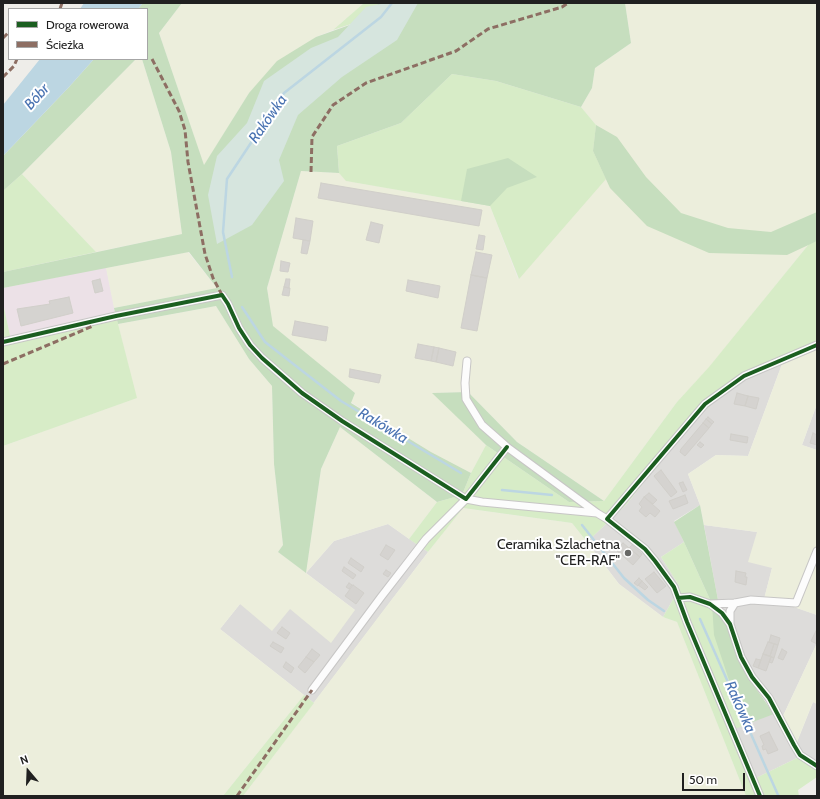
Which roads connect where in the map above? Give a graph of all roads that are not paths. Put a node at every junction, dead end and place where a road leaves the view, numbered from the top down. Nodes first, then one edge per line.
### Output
1 (3, 342) edge
2 (817, 345) edge
3 (467, 361) dead end
4 (507, 447) junction
5 (466, 499) junction
6 (597, 513) junction
7 (607, 519) junction
8 (817, 551) edge
9 (678, 598) junction
10 (735, 603) junction
11 (710, 604) junction
12 (730, 624) junction
13 (312, 690) dead end
14 (817, 766) edge
15 (760, 796) edge

1 - 5 street
2 - 7 street
3 - 4 street
4 - 5 street
4 - 6 street
5 - 6 street
5 - 13 street
6 - 7 street
7 - 9 street
8 - 10 street
9 - 11 street
9 - 15 street
10 - 11 street
10 - 12 street
11 - 12 street
12 - 14 street

